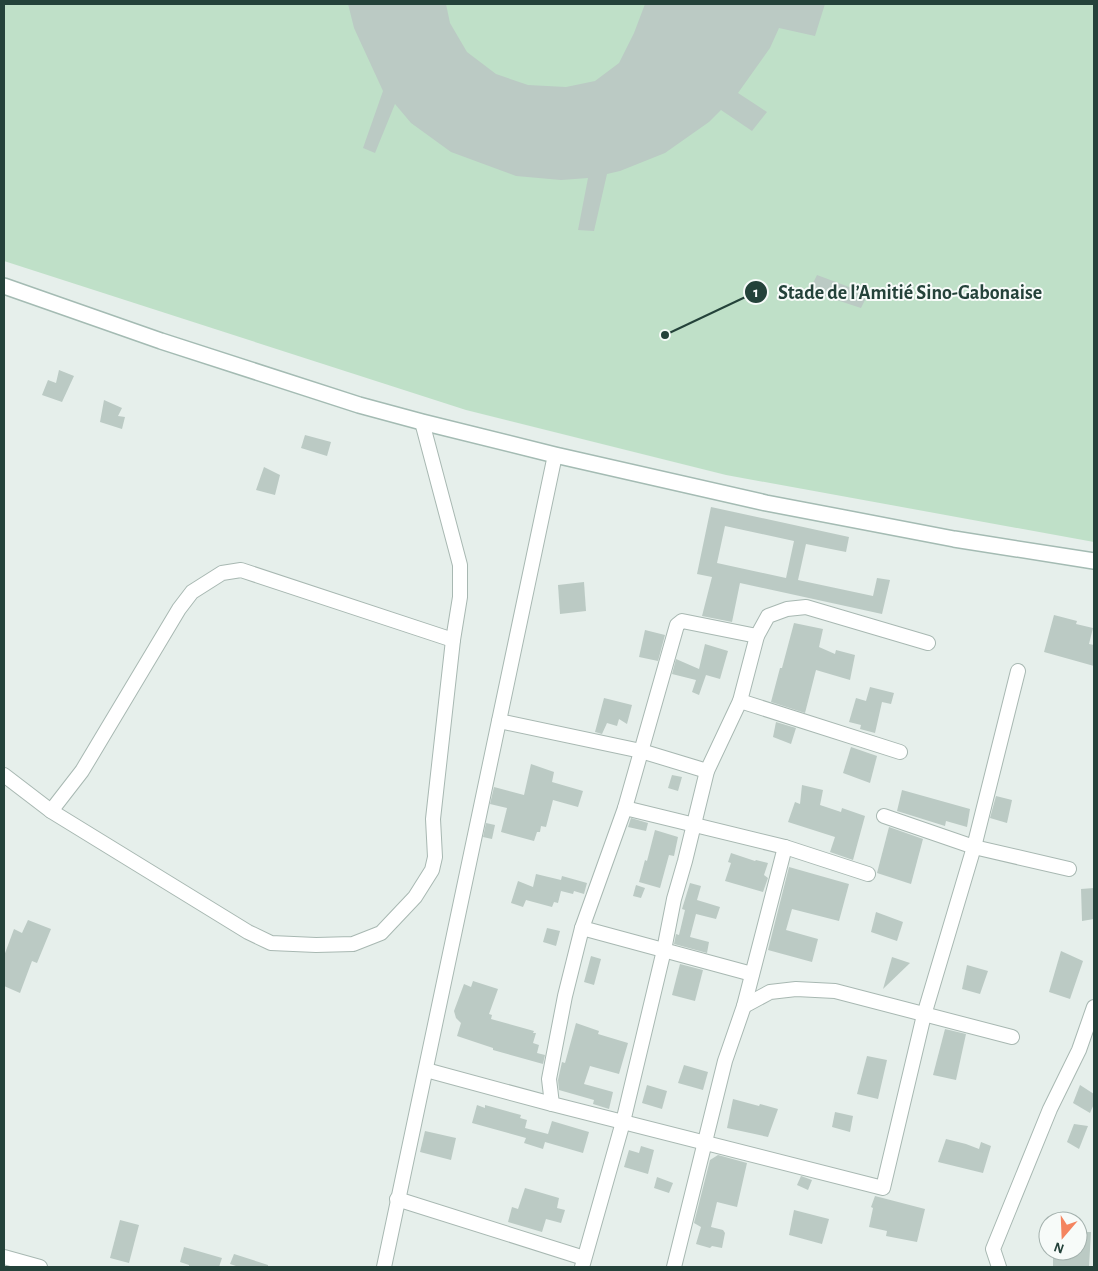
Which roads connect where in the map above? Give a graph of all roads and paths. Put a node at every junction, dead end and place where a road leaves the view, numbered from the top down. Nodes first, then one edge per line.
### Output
1 (4, 286) edge
2 (422, 422) junction
3 (554, 455) junction
4 (1094, 561) edge
5 (756, 636) junction
6 (453, 640) junction
7 (928, 642) dead end
8 (1018, 672) dead end
9 (740, 701) junction
10 (499, 721) junction
11 (641, 751) junction
12 (900, 752) dead end
13 (707, 771) junction
14 (4, 775) edge
15 (625, 808) junction
16 (51, 811) junction
17 (884, 816) dead end
18 (693, 825) junction
19 (786, 847) junction
20 (974, 847) junction
21 (1069, 869) dead end
22 (868, 874) dead end
23 (582, 928) junction
24 (664, 950) junction
25 (752, 974) junction
26 (744, 1006) junction
27 (1094, 1007) edge
28 (924, 1015) junction
29 (1012, 1037) dead end
30 (426, 1070) junction
31 (552, 1104) junction
32 (623, 1122) junction
33 (705, 1143) junction
34 (397, 1199) junction
35 (4, 1257) edge
36 (583, 1263) edge
37 (40, 1267) edge
38 (384, 1267) edge
39 (674, 1267) edge
40 (999, 1267) edge

1 - 2 main road
2 - 3 main road
2 - 6 street
3 - 4 main road
3 - 10 street
5 - 7 street
5 - 9 street
5 - 11 street
6 - 16 street
6 - 16 street
8 - 20 street
9 - 12 street
9 - 13 street
10 - 11 street
10 - 30 street
11 - 13 street
11 - 15 street
13 - 18 street
14 - 16 street
15 - 18 street
15 - 23 street
17 - 20 street
18 - 19 street
18 - 24 street
19 - 22 street
19 - 25 street
20 - 21 street
20 - 28 street
23 - 24 street
23 - 31 street
24 - 25 street
24 - 32 street
25 - 26 street
26 - 28 street
26 - 33 street
27 - 40 street
28 - 29 street
28 - 33 street
30 - 31 street
30 - 34 street
31 - 32 street
32 - 33 street
32 - 36 street
33 - 39 street
34 - 36 street
34 - 38 street
35 - 37 street

